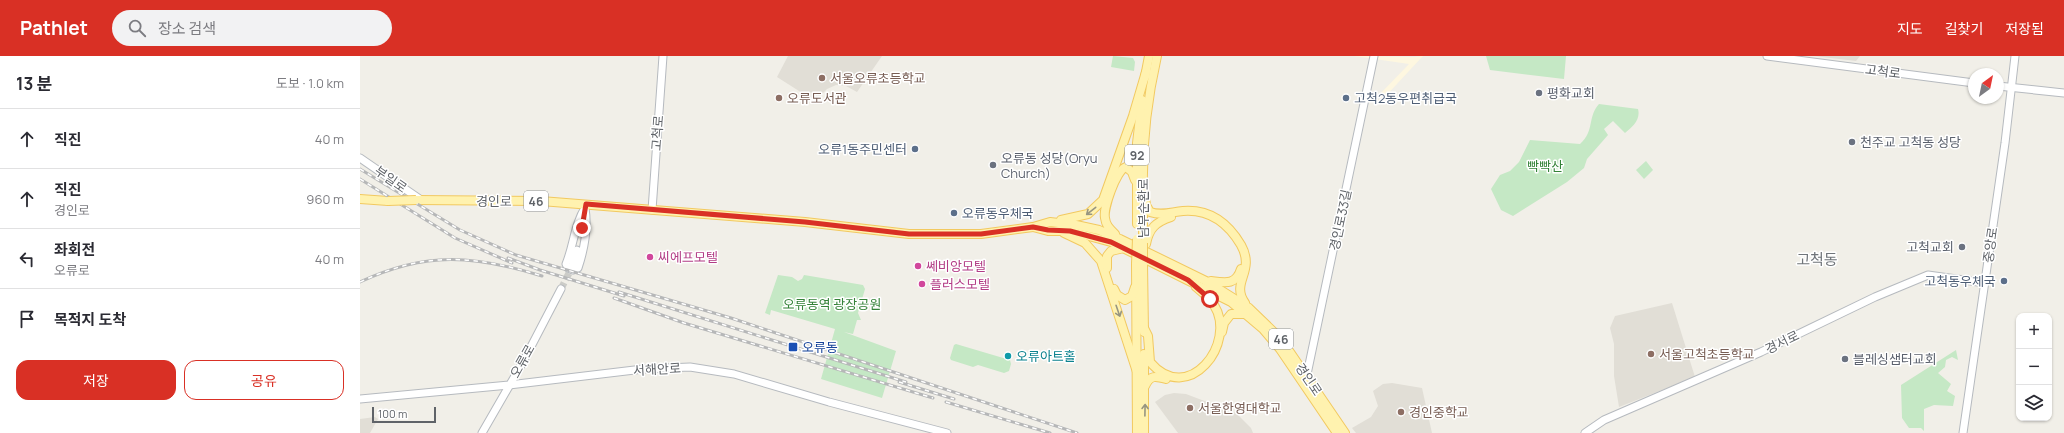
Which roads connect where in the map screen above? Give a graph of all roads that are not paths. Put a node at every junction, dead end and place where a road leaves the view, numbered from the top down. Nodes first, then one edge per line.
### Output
1 (663, 56) edge
2 (1149, 56) edge
3 (1157, 56) edge
4 (1374, 56) edge
5 (1768, 56) edge
6 (2015, 56) edge
7 (1146, 72) junction
8 (1968, 82) edge
9 (2004, 87) edge
10 (2011, 88) junction
11 (2064, 93) edge
12 (360, 158) edge
13 (1140, 183) junction
14 (360, 199) edge
15 (419, 200) junction
16 (585, 206) junction
17 (652, 210) junction
18 (1050, 222) junction
19 (1033, 227) junction
20 (1056, 230) junction
21 (1120, 238) junction
22 (1142, 242) junction
23 (1124, 248) junction
24 (1140, 264) junction
25 (572, 267) tunnel mouth
26 (1188, 280) junction
27 (1206, 281) junction
28 (1136, 282) junction
29 (1985, 283) junction
30 (561, 289) tunnel mouth
31 (1248, 311) junction
32 (1144, 328) junction
33 (1138, 375) junction
34 (1306, 375) junction
35 (1304, 384) junction
36 (509, 385) junction
37 (1141, 386) junction
38 (360, 399) edge
39 (1137, 418) junction
40 (482, 433) edge
41 (947, 433) edge
42 (1133, 433) edge
43 (1137, 433) edge
44 (1144, 433) edge
45 (1337, 433) edge
46 (1346, 433) edge
47 (1585, 433) edge
48 (1963, 433) edge

1 - 17 main road, 고척로
2 - 7 main road, 남부순환로 / 92
3 - 13 main road, 남부순환로 / 92
4 - 34 main road, 경인로33길
5 - 8 main road, 고척로
6 - 10 main road, 중앙로
7 - 13 main road, 남부순환로 / 92
7 -> 18 main road
9 - 10 main road
10 - 11 main road
10 - 29 main road, 중앙로
12 - 15 main road, 부일로
13 - 21 main road
13 - 22 main road, 남부순환로 / 92
13 - 31 main road
14 - 15 main road, 경인로 / 46, bridge
15 - 16 main road, 경인로 / 46
16 - 16 main road
16 - 17 main road, 경인로 / 46
16 - 25 main road
17 - 19 main road, 경인로 / 46
18 - 19 main road, 경인로 / 46
18 - 21 main road, 경인로 / 46
19 - 20 main road, 경인로 / 46
20 - 23 main road, 경인로 / 46
20 -> 33 main road
21 - 27 main road, 경인로 / 46
22 - 24 main road, 남부순환로 / 92, bridge
22 - 27 main road
23 - 26 main road, 경인로 / 46
23 - 28 main road
24 - 28 main road, 남부순환로 / 92
24 - 32 main road, 남부순환로 / 92
26 - 31 main road, 경인로 / 46
26 - 32 main road
27 - 31 main road, 경인로 / 46
28 - 33 main road, 남부순환로 / 92
29 - 47 main road, 경서로
29 - 48 main road, 중앙로
30 - 36 main road, 오류로
31 - 34 main road, 경인로 / 46
31 - 35 main road, 경인로 / 46
31 - 37 main road
32 - 37 main road, 남부순환로 / 92
33 - 37 main road, 남부순환로 / 92
34 - 35 main road, 경인로33길
34 - 46 main road, 경인로 / 46
35 - 45 main road, 경인로 / 46
36 - 38 main road, 서해안로
36 - 40 main road, 오류로
36 - 41 main road, 서해안로
37 - 39 main road, 남부순환로 / 92
44 -> 37 main road, 남부순환로 / 92
39 - 42 main road
39 - 43 main road, 남부순환로 / 92

